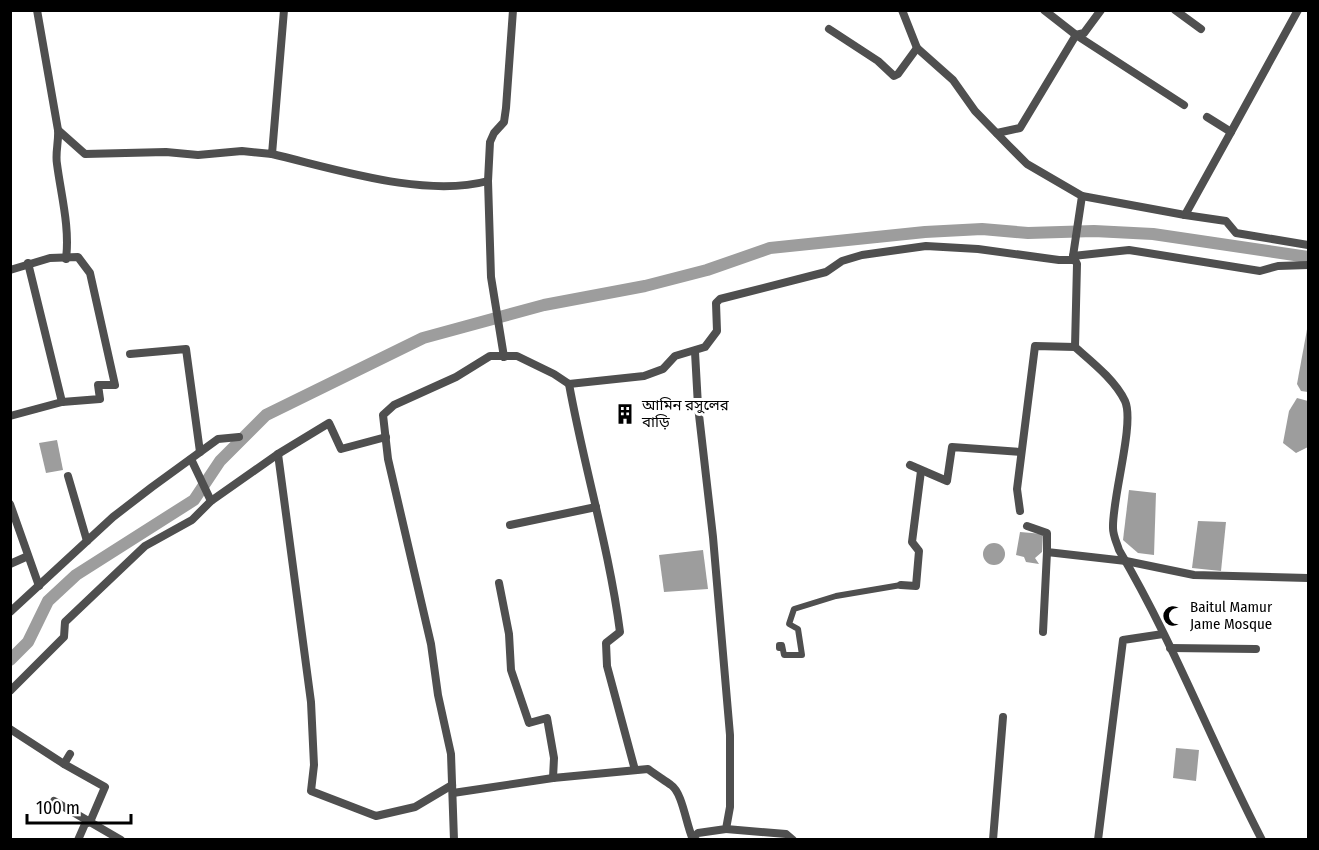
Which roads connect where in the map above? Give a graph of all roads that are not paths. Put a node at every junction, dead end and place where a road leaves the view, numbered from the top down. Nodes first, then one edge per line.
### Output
1 (37, 10) edge
2 (284, 10) edge
3 (513, 10) edge
4 (902, 10) edge
5 (1044, 10) edge
6 (1101, 10) edge
7 (1175, 10) edge
8 (1298, 10) edge
9 (829, 29) dead end
10 (1201, 29) dead end
11 (1076, 35) junction
12 (917, 48) junction
13 (1184, 105) dead end
14 (1207, 117) dead end
15 (58, 130) junction
16 (1231, 132) junction
17 (997, 133) junction
18 (272, 154) junction
19 (488, 181) junction
20 (1082, 196) junction
21 (1185, 215) junction
22 (1308, 245) edge
23 (1073, 256) junction
24 (66, 259) junction
25 (28, 263) junction
26 (1308, 265) edge
27 (10, 270) edge
28 (1075, 347) junction
29 (695, 352) junction
30 (130, 354) dead end
31 (504, 357) junction
32 (568, 384) junction
33 (62, 402) junction
34 (10, 416) edge
35 (239, 437) dead end
36 (386, 437) junction
37 (200, 452) junction
38 (1022, 452) junction
39 (278, 454) junction
40 (191, 459) junction
41 (910, 465) dead end
42 (921, 471) junction
43 (68, 476) dead end
44 (211, 501) junction
45 (10, 504) edge
46 (596, 507) junction
47 (1020, 511) dead end
48 (510, 525) dead end
49 (1028, 526) dead end
50 (87, 541) junction
51 (1047, 552) junction
52 (28, 556) junction
53 (1126, 561) junction
54 (10, 564) edge
55 (1308, 578) edge
56 (499, 583) dead end
57 (901, 585) joint
58 (39, 586) junction
59 (10, 597) edge
60 (13, 610) edge
61 (1043, 632) dead end
62 (1163, 634) junction
63 (779, 648) dead end
64 (1170, 648) junction
65 (1256, 649) dead end
66 (10, 691) edge
67 (1003, 717) dead end
68 (10, 729) edge
69 (70, 754) dead end
70 (64, 764) junction
71 (635, 770) junction
72 (553, 778) junction
73 (452, 789) junction
74 (54, 801) dead end
75 (90, 822) junction
76 (726, 829) junction
77 (691, 838) edge
78 (78, 840) edge
79 (121, 840) edge
80 (454, 840) edge
81 (793, 840) edge
82 (993, 840) edge
83 (1098, 840) edge
84 (1262, 840) edge

1 - 15 street
2 - 18 street
3 - 19 street
4 - 12 street
5 - 11 street
6 - 11 street
7 - 10 street
8 - 16 street
9 - 12 street
11 - 13 street
11 - 17 street
12 - 17 street
14 - 16 street
15 - 18 street
15 - 24 street
16 - 21 street
17 - 20 street
18 - 19 street
19 - 31 street
20 - 21 street
20 - 23 street
21 - 22 street
23 - 26 street
23 - 28 street
23 - 29 street
24 - 25 street
24 - 33 street
25 - 27 street
25 - 33 street
28 - 38 street
28 - 53 street
29 - 32 street
29 - 76 street
30 - 37 street
31 - 32 street
31 - 36 street
32 - 46 street
33 - 34 street
35 - 37 street
36 - 39 street
36 - 73 street
37 - 40 street
38 - 42 street
38 - 47 street
39 - 44 street
39 - 73 street
40 - 44 street
40 - 50 street
41 - 42 street
42 - 57 street
43 - 50 street
44 - 66 street
45 - 52 street
46 - 48 street
46 - 71 street
49 - 51 street
50 - 58 street
51 - 53 street
51 - 61 street
52 - 54 street
52 - 58 street
53 - 55 street
53 - 62 street
56 - 72 street
57 - 63 street
58 - 60 street
59 - 60 street
62 - 64 street
62 - 83 street
64 - 65 street
64 - 84 street
67 - 82 street
68 - 70 street
69 - 70 street
70 - 75 street
71 - 72 street
71 - 77 street
72 - 73 street
73 - 80 street
74 - 75 street
75 - 78 street
75 - 79 street
76 - 77 street
76 - 81 street

